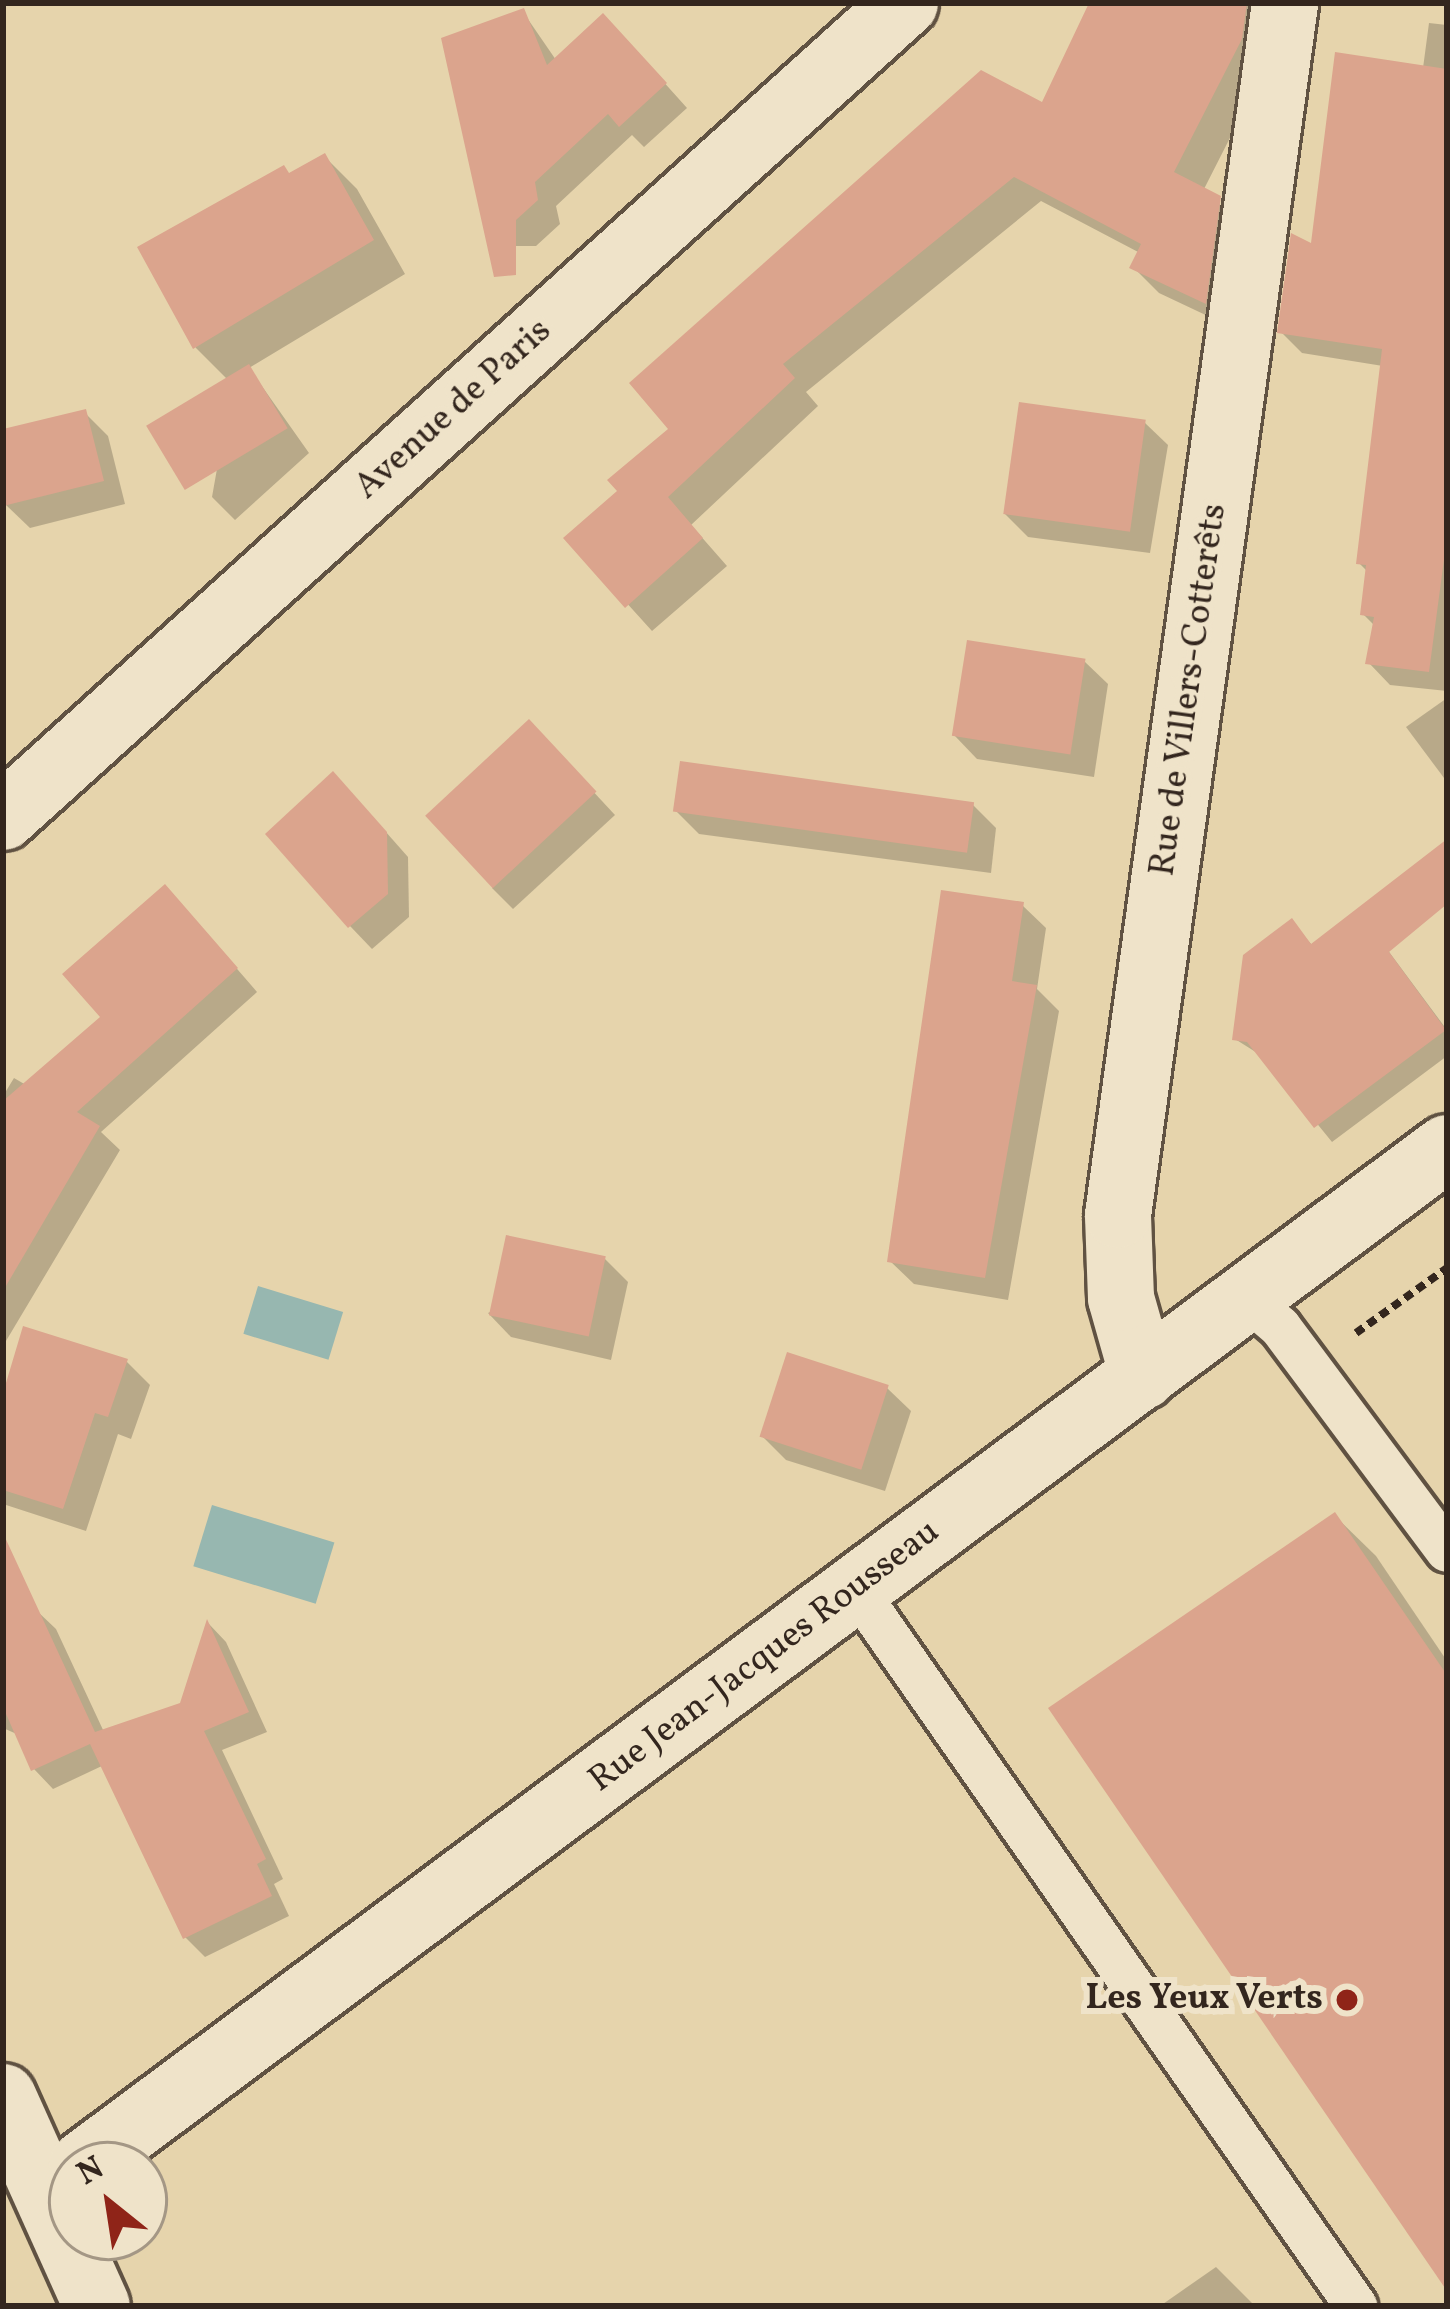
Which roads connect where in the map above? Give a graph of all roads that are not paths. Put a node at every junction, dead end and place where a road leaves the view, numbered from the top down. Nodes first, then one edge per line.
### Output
1 (905, 3) edge
2 (1285, 3) edge
3 (3, 817) edge
4 (1447, 1148) edge
5 (1246, 1298) junction
6 (1143, 1376) junction
7 (1447, 1552) edge
8 (855, 1588) junction
9 (3, 2097) edge
10 (111, 2141) edge
11 (48, 2182) edge
12 (80, 2261) edge
13 (98, 2306) edge
14 (1356, 2306) edge

1 - 3 street, Avenue de Paris
2 - 6 street, Rue de Villers-Cotterêts
4 - 5 street, Rue Jean-Jacques Rousseau
5 - 6 street, Rue Jean-Jacques Rousseau
5 - 7 lane
6 - 8 street, Rue Jean-Jacques Rousseau
8 - 10 street, Rue Jean-Jacques Rousseau
8 - 14 lane
9 - 11 street
12 - 13 street

